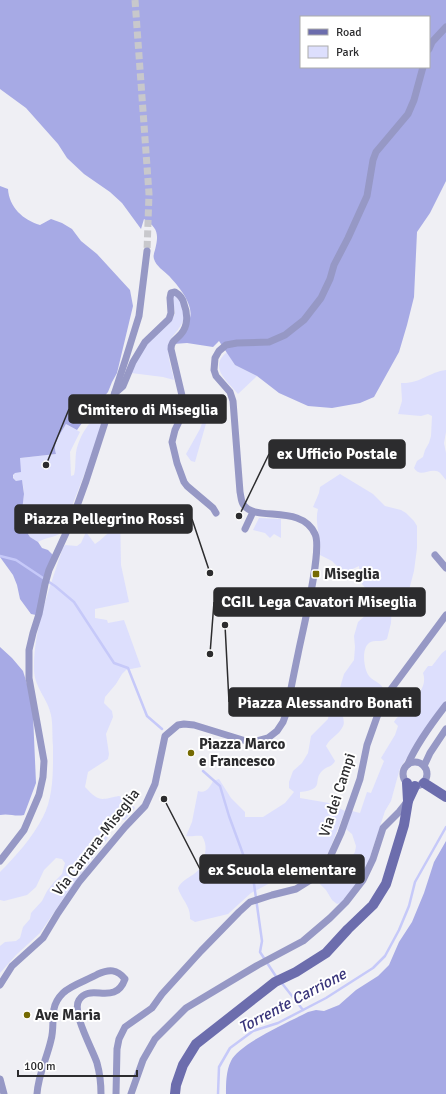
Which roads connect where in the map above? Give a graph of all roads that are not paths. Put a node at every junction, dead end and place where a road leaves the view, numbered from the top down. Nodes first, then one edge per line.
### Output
1 (446, 27) edge
2 (430, 47) edge
3 (423, 68) edge
4 (147, 251) tunnel mouth
5 (114, 394) junction
6 (252, 511) junction
7 (216, 513) dead end
8 (242, 530) dead end
9 (435, 555) dead end
10 (446, 568) edge
11 (446, 615) edge
12 (446, 705) edge
13 (446, 729) edge
14 (408, 764) junction
15 (424, 766) junction
16 (418, 782) junction
17 (446, 789) edge
18 (446, 797) edge
19 (408, 801) junction
20 (0, 862) edge
21 (0, 985) edge
22 (0, 1079) edge
23 (4, 1094) edge
24 (38, 1094) edge
25 (101, 1094) edge
26 (116, 1094) edge
27 (131, 1094) edge
28 (175, 1094) edge

1 - 2 street
3 - 6 street
4 - 5 street
5 - 7 street
5 - 20 street
6 - 8 street
6 - 21 street, Via Carrara-Miseglia
9 - 10 street
11 - 26 street, Via dei Campi
12 - 14 street
13 - 15 street
14 - 15 street
14 - 16 street
15 - 16 street
16 - 17 main road
16 - 18 main road
16 - 19 main road
19 - 27 street
19 - 28 main road
22 - 23 street
24 - 25 street

